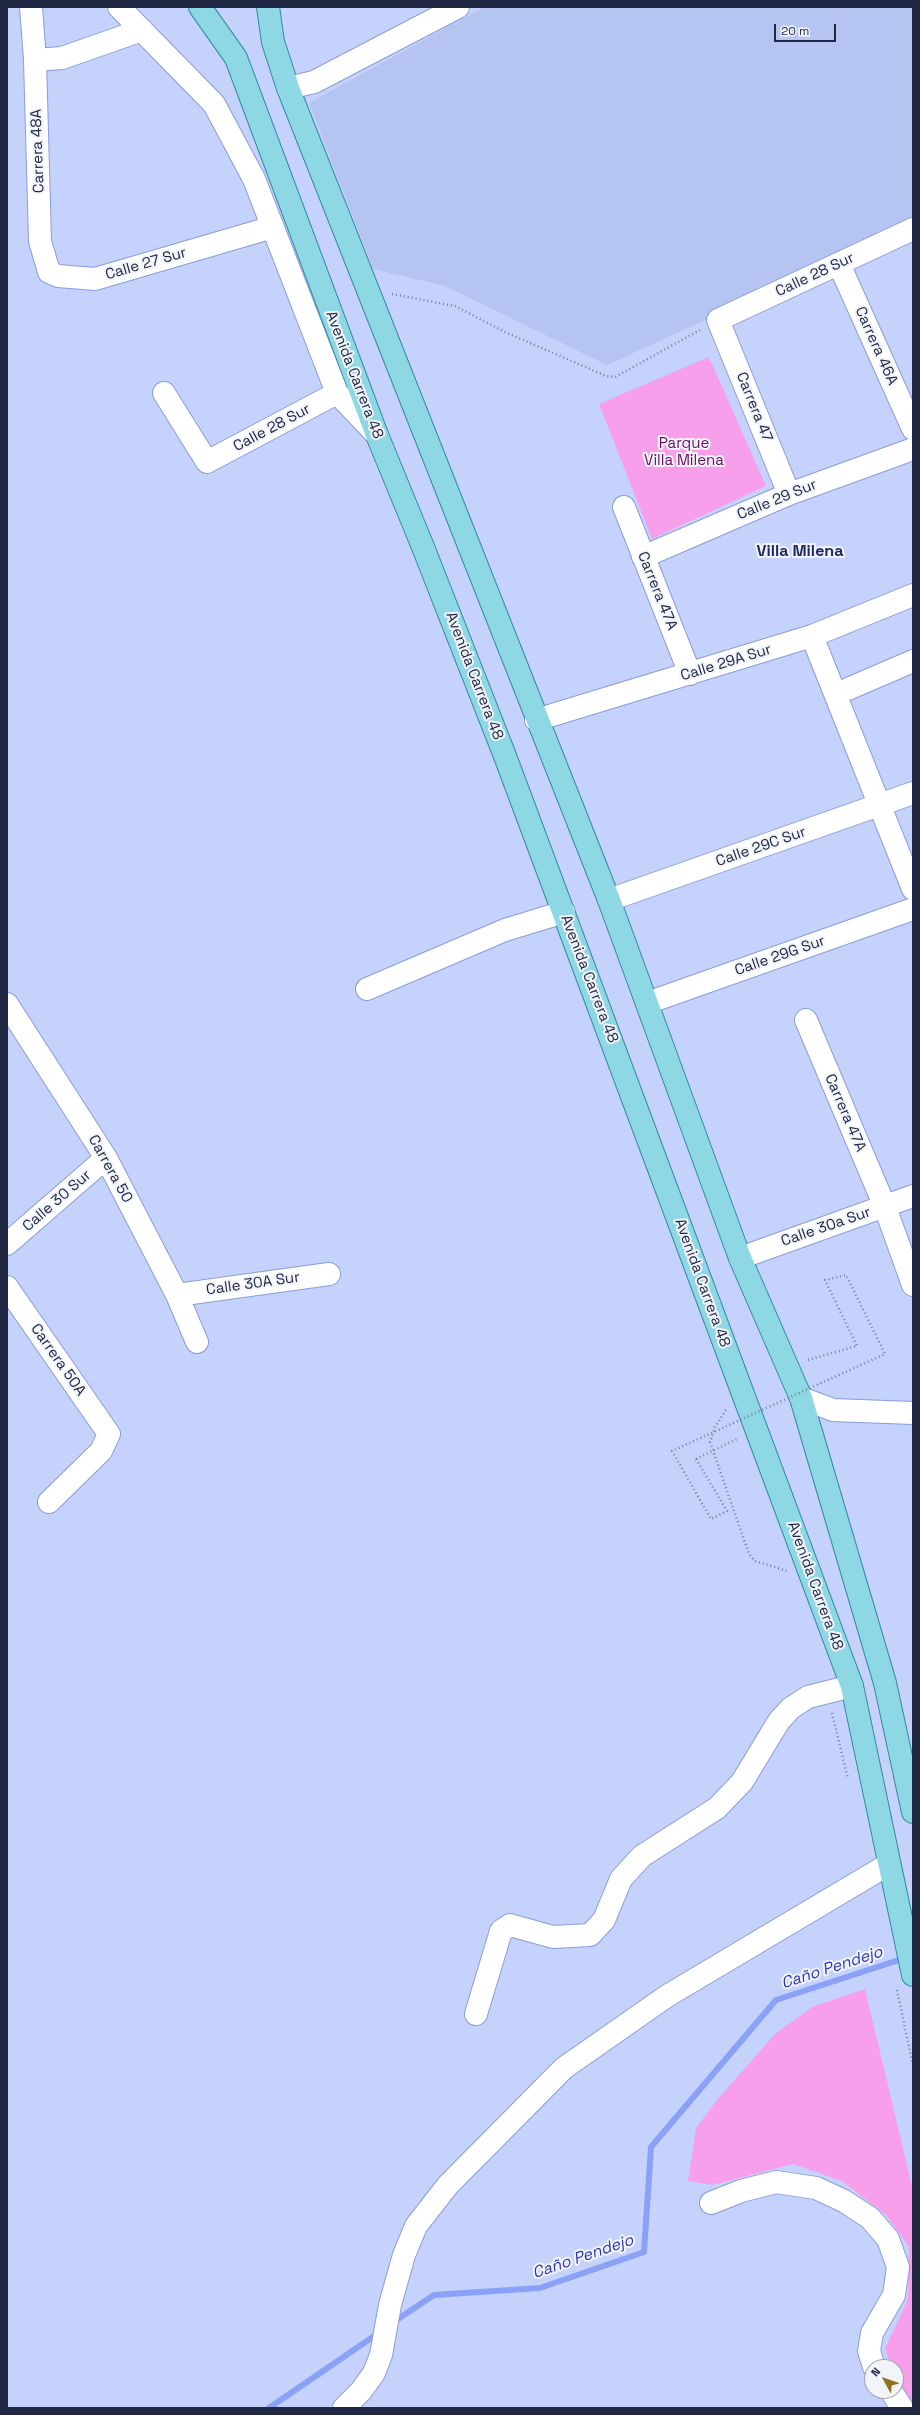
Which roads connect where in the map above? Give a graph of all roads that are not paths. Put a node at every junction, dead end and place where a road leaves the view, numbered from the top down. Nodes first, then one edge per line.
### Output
1 (30, 7) edge
2 (120, 7) edge
3 (200, 7) edge
4 (268, 7) edge
5 (458, 7) edge
6 (142, 30) junction
7 (35, 60) junction
8 (288, 88) junction
9 (273, 227) junction
10 (913, 229) edge
11 (40, 241) joint
12 (839, 264) junction
13 (718, 320) joint
14 (164, 393) dead end
15 (337, 393) junction
16 (913, 429) edge
17 (376, 435) junction
18 (913, 449) edge
19 (789, 494) junction
20 (624, 508) dead end
21 (643, 557) junction
22 (913, 595) edge
23 (812, 636) junction
24 (913, 662) edge
25 (690, 674) junction
26 (848, 689) dead end
27 (536, 720) junction
28 (913, 793) edge
29 (879, 806) junction
30 (913, 889) edge
31 (608, 900) junction
32 (913, 909) edge
33 (564, 912) junction
34 (367, 988) dead end
35 (647, 1003) junction
36 (7, 1004) edge
37 (806, 1020) dead end
38 (106, 1158) junction
39 (913, 1196) edge
40 (885, 1207) junction
41 (7, 1244) edge
42 (740, 1258) junction
43 (329, 1274) dead end
44 (913, 1285) edge
45 (7, 1287) edge
46 (177, 1295) junction
47 (197, 1342) dead end
48 (801, 1398) junction
49 (913, 1413) edge
50 (49, 1502) dead end
51 (852, 1686) junction
52 (913, 1812) edge
53 (889, 1864) junction
54 (913, 1975) edge
55 (476, 2014) dead end
56 (711, 2203) dead end
57 (872, 2359) edge
58 (896, 2399) edge
59 (344, 2408) edge
60 (902, 2408) edge

1 - 7 street, Carrera 48A
2 - 6 street
3 - 17 main road, Avenida Carrera 48
4 - 8 main road
5 - 8 street
6 - 7 street
6 - 9 street
7 - 11 street, Carrera 48A
8 - 27 main road
9 - 11 street, Calle 27 Sur
9 - 15 street
10 - 12 street, Calle 28 Sur
12 - 13 street, Calle 28 Sur
12 - 16 street, Carrera 46A
13 - 19 street, Carrera 47
14 - 15 street, Calle 28 Sur
15 - 17 street
17 - 33 main road, Avenida Carrera 48
18 - 19 street, Calle 29 Sur
19 - 21 street, Calle 29 Sur
20 - 21 street, Carrera 47A
21 - 25 street, Carrera 47A
22 - 23 street, Calle 29A Sur
23 - 25 street, Calle 29A Sur
23 - 29 street
24 - 26 street
25 - 27 street, Calle 29A Sur
27 - 31 main road
28 - 29 street, Calle 29C Sur
29 - 30 street
29 - 31 street, Calle 29C Sur
31 - 35 main road
32 - 35 street, Calle 29G Sur
33 - 34 street
33 - 51 main road, Avenida Carrera 48
35 - 42 main road
36 - 38 street, Carrera 50
37 - 40 street, Carrera 47A
38 - 41 street, Calle 30 Sur
38 - 46 street, Carrera 50
39 - 40 street, Calle 30a Sur
40 - 42 street, Calle 30a Sur
40 - 44 street, Carrera 47A
42 - 48 main road
43 - 46 street, Calle 30A Sur
45 - 50 street, Carrera 50A
46 - 47 street, Carrera 50
48 - 49 street
48 - 52 main road
51 - 53 main road, Avenida Carrera 48
51 - 55 street
53 - 54 main road, Avenida Carrera 48
53 - 59 street
56 - 57 street
58 - 60 street

